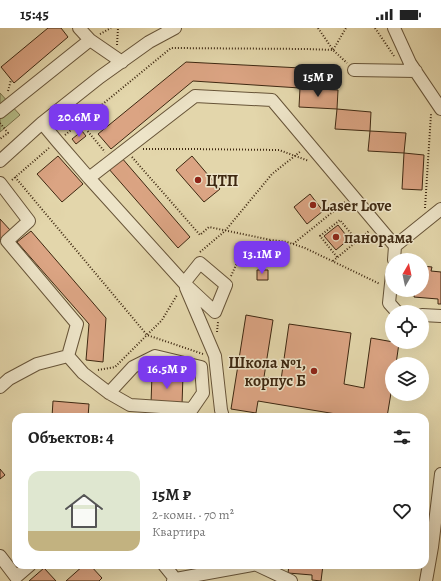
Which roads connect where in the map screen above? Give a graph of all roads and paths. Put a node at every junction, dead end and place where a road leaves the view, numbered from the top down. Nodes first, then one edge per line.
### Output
1 (79, 28) edge
2 (118, 28) edge
3 (175, 28) edge
4 (318, 28) edge
5 (346, 28) edge
6 (394, 28) edge
7 (90, 40) junction
8 (333, 50) junction
9 (119, 60) junction
10 (354, 70) joint
11 (416, 71) junction
12 (436, 109) edge
13 (0, 112) edge
14 (80, 122) junction
15 (0, 123) edge
16 (42, 123) junction
17 (0, 139) edge
18 (57, 141) junction
19 (126, 150) junction
20 (302, 150) dead end
21 (295, 156) junction
22 (0, 161) edge
23 (112, 161) junction
24 (309, 161) dead end
25 (15, 177) junction
26 (89, 178) junction
27 (2, 185) edge
28 (353, 196) junction
29 (441, 209) edge
30 (424, 223) junction
31 (377, 224) junction
32 (226, 231) junction
33 (272, 240) junction
34 (357, 241) junction
35 (293, 244) junction
36 (395, 246) junction
37 (4, 247) edge
38 (394, 253) edge
39 (197, 254) dead end
40 (337, 258) junction
41 (333, 261) junction
42 (184, 283) junction
43 (226, 285) junction
44 (385, 287) edge
45 (429, 315) edge
46 (441, 316) edge
47 (218, 318) dead end
48 (217, 333) dead end
49 (147, 335) junction
50 (68, 356) junction
51 (216, 358) junction
52 (84, 373) junction
53 (0, 387) edge
54 (109, 393) junction
55 (222, 413) edge
56 (441, 474) edge
57 (429, 540) edge
58 (0, 556) edge
59 (25, 569) edge
60 (167, 569) edge
61 (231, 569) edge
62 (266, 569) edge
63 (427, 569) edge
64 (175, 580) edge
65 (291, 581) edge
66 (426, 581) edge

1 - 7 street
2 - 9 path
3 - 9 street
4 - 8 path
5 - 8 path
6 - 11 street
7 - 9 street
7 - 13 street
8 - 10 path
8 - 14 path
9 - 16 street
10 - 11 street
11 - 12 street
12 - 30 path
14 - 18 path
14 - 23 path
15 - 17 path
16 - 18 street
16 - 22 street
18 - 25 path
18 - 26 street
19 - 21 path
19 - 23 street
19 - 28 street
19 - 32 path
20 - 21 path
21 - 24 path
21 - 32 path
23 - 26 street
25 - 27 path
25 - 49 path
26 - 42 street
27 - 37 street
28 - 31 street
28 - 35 path
29 - 30 street
30 - 36 street
31 - 34 path
31 - 36 street
32 - 33 path
32 - 39 path
33 - 35 path
33 - 43 path
34 - 40 path
34 - 40 path
35 - 41 path
36 - 38 street
37 - 50 street
40 - 41 path
41 - 44 path
42 - 43 street
42 - 43 street
42 - 49 path
42 - 51 street
45 - 46 street
47 - 48 path
49 - 51 path
49 - 52 path
50 - 52 street
50 - 53 street
51 - 55 street
52 - 54 street
54 - 54 street
56 - 57 street
58 - 59 street
60 - 64 street
61 - 64 street
62 - 65 street
63 - 66 street

